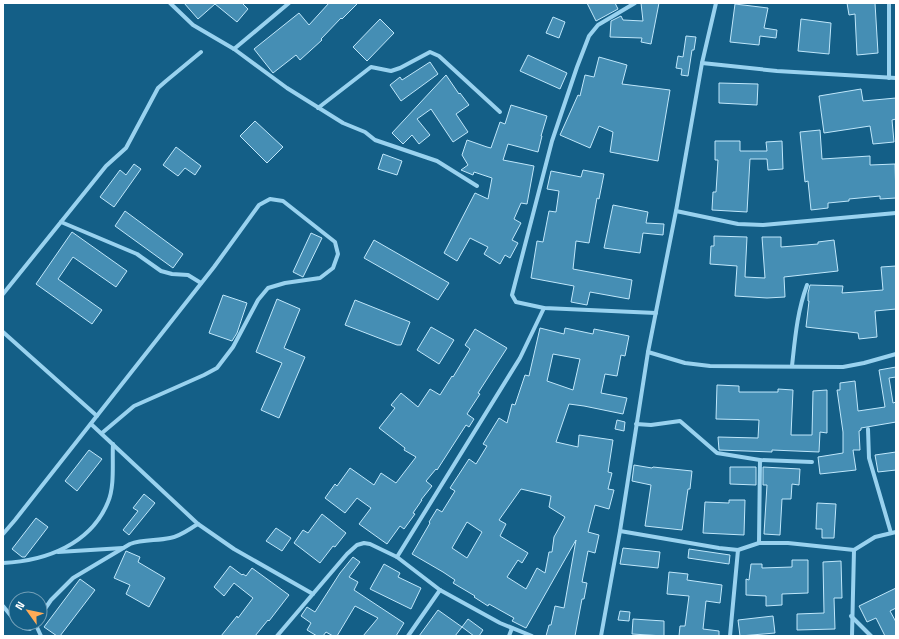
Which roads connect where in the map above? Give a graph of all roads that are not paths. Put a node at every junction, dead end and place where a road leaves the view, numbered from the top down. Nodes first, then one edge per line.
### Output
1 (170, 3) edge
2 (289, 3) edge
3 (634, 3) edge
4 (716, 3) edge
5 (890, 3) edge
6 (234, 49) junction
7 (201, 52) dead end
8 (702, 62) junction
9 (889, 78) junction
10 (896, 78) edge
11 (318, 108) junction
12 (500, 112) dead end
13 (477, 186) dead end
14 (676, 211) junction
15 (896, 212) edge
16 (61, 222) junction
17 (201, 283) junction
18 (806, 285) dead end
19 (3, 294) edge
20 (544, 308) junction
21 (656, 313) junction
22 (3, 332) edge
23 (648, 352) junction
24 (896, 354) edge
25 (792, 366) junction
26 (97, 416) junction
27 (91, 424) junction
28 (636, 424) junction
29 (868, 429) dead end
30 (102, 434) junction
31 (113, 444) junction
32 (760, 460) junction
33 (812, 462) dead end
34 (198, 524) junction
35 (620, 531) junction
36 (894, 533) edge
37 (3, 534) edge
38 (759, 543) junction
39 (123, 548) junction
40 (738, 550) junction
41 (854, 550) junction
42 (55, 552) junction
43 (397, 557) junction
44 (3, 563) edge
45 (440, 590) junction
46 (313, 594) junction
47 (48, 605) edge
48 (851, 616) junction
49 (512, 628) junction
50 (278, 636) edge
51 (408, 636) edge
52 (508, 636) edge
53 (532, 636) edge
54 (600, 636) edge
55 (730, 636) edge
56 (852, 636) edge
57 (871, 636) edge

1 - 6 street
2 - 6 street
3 - 20 street
4 - 8 street
5 - 9 street
6 - 11 street
7 - 16 street
8 - 9 street
8 - 14 street
9 - 10 street
11 - 12 street
11 - 13 street
14 - 15 street
14 - 21 street
16 - 17 street
16 - 19 street
17 - 26 street
17 - 30 street
18 - 25 street
20 - 21 street
20 - 43 street
21 - 23 street
22 - 26 street
23 - 25 street
23 - 28 street
24 - 25 street
26 - 27 street
27 - 30 street
27 - 37 street
28 - 32 street
28 - 35 street
29 - 36 street
30 - 31 street
31 - 34 street
31 - 42 street
32 - 33 street
32 - 38 street
34 - 39 street
34 - 46 street
35 - 40 street
35 - 54 street
36 - 41 street
38 - 40 street
38 - 41 street
39 - 42 street
39 - 47 street
40 - 55 street
41 - 48 street
42 - 44 street
43 - 45 street
43 - 46 street
45 - 49 street
45 - 51 street
46 - 50 street
48 - 56 street
48 - 57 street
49 - 52 street
49 - 53 street

